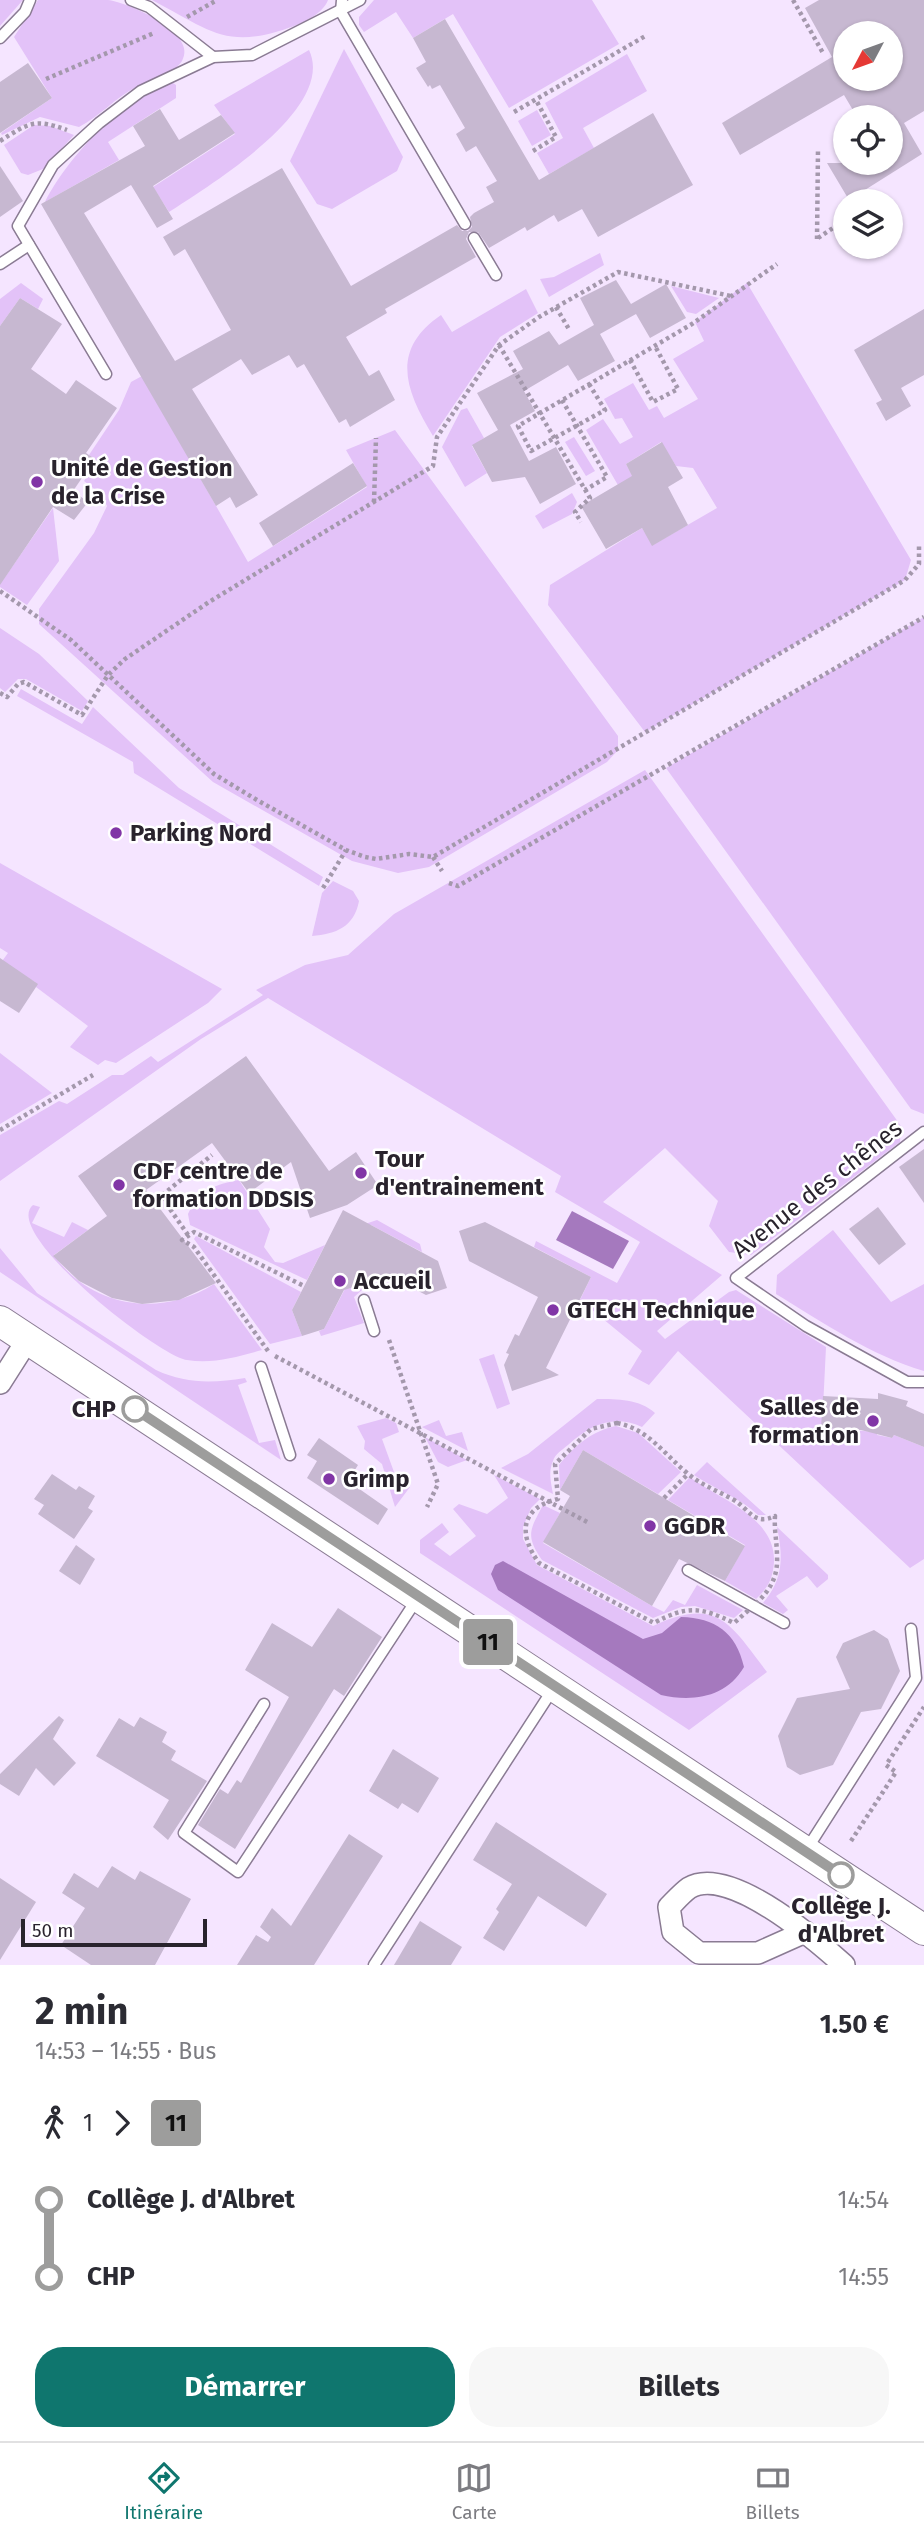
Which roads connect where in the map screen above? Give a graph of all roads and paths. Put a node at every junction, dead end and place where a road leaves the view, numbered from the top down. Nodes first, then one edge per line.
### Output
1 (30, 0) edge
2 (131, 0) edge
3 (218, 0) edge
4 (342, 0) edge
5 (360, 0) edge
6 (793, 0) edge
7 (341, 12) junction
8 (173, 25) junction
9 (647, 36) dead end
10 (0, 38) edge
11 (823, 53) dead end
12 (213, 57) junction
13 (46, 79) dead end
14 (536, 100) junction
15 (514, 113) dead end
16 (84, 136) junction
17 (0, 141) edge
18 (818, 149) dead end
19 (533, 151) dead end
20 (465, 224) dead end
21 (833, 228) edge
22 (474, 238) dead end
23 (29, 245) junction
24 (0, 264) edge
25 (777, 264) dead end
26 (496, 275) dead end
27 (731, 296) junction
28 (556, 307) junction
29 (570, 331) dead end
30 (499, 345) junction
31 (654, 346) junction
32 (631, 360) junction
33 (106, 374) dead end
34 (589, 384) junction
35 (562, 400) junction
36 (540, 413) junction
37 (577, 426) junction
38 (376, 438) dead end
39 (555, 439) junction
40 (585, 490) junction
41 (374, 503) junction
42 (581, 522) dead end
43 (919, 546) dead end
44 (0, 591) edge
45 (924, 617) edge
46 (107, 675) junction
47 (0, 693) edge
48 (346, 850) junction
49 (433, 857) junction
50 (442, 871) dead end
51 (449, 883) dead end
52 (323, 888) dead end
53 (93, 1075) dead end
54 (0, 1130) edge
55 (924, 1132) edge
56 (212, 1155) dead end
57 (188, 1235) junction
58 (304, 1286) dead end
59 (364, 1300) dead end
60 (0, 1321) edge
61 (379, 1330) joint
62 (28, 1339) junction
63 (261, 1367) dead end
64 (924, 1382) edge
65 (0, 1383) edge
66 (420, 1431) junction
67 (290, 1455) dead end
68 (688, 1474) junction
69 (664, 1497) dead end
70 (548, 1501) junction
71 (427, 1507) dead end
72 (589, 1523) dead end
73 (688, 1570) dead end
74 (419, 1596) junction
75 (753, 1606) junction
76 (784, 1623) dead end
77 (911, 1629) dead end
78 (924, 1667) edge
79 (916, 1678) junction
80 (555, 1686) junction
81 (264, 1704) dead end
82 (924, 1707) edge
83 (852, 1841) dead end
84 (805, 1851) junction
85 (924, 1930) edge
86 (805, 1932) junction
87 (374, 1965) edge
88 (844, 1965) edge

1 - 10 lane
2 - 8 lane
3 - 8 path
4 - 7 lane
5 - 7 lane
6 - 11 path
7 - 12 lane
7 - 20 lane
8 - 12 lane
8 - 13 path
9 - 14 path
12 - 16 lane
14 - 15 path
14 - 19 path
16 - 17 path
16 - 23 lane
18 - 21 path
22 - 26 lane
23 - 24 lane
23 - 33 lane
25 - 27 path
27 - 28 path
27 - 31 path
28 - 29 path
28 - 30 path
30 - 36 path
30 - 41 path
31 - 32 path
31 - 32 path
32 - 34 path
34 - 35 path
34 - 37 path
35 - 36 path
35 - 37 path
36 - 39 path
36 - 39 path
37 - 39 path
37 - 40 path
38 - 41 path
39 - 40 path
40 - 42 path
41 - 46 path
43 - 49 path
44 - 46 path
45 - 51 path
46 - 47 path
46 - 48 path
48 - 49 path
48 - 52 path
49 - 50 path
53 - 54 path
55 - 64 lane, Avenue des chênes
56 - 57 path
57 - 58 path
57 - 66 path
59 - 61 lane
60 - 62 main road
61 - 66 path
62 - 65 street
62 - 74 main road
63 - 67 lane
66 - 70 path
66 - 71 path
68 - 69 path
68 - 70 path
68 - 75 path
70 - 72 path
70 - 75 path
73 - 75 lane
74 - 80 main road
74 - 81 lane
75 - 76 lane
77 - 79 lane
78 - 79 lane
79 - 84 lane
80 - 84 main road
80 - 87 lane
82 - 83 path
84 - 85 main road
86 - 86 street
86 - 88 street

